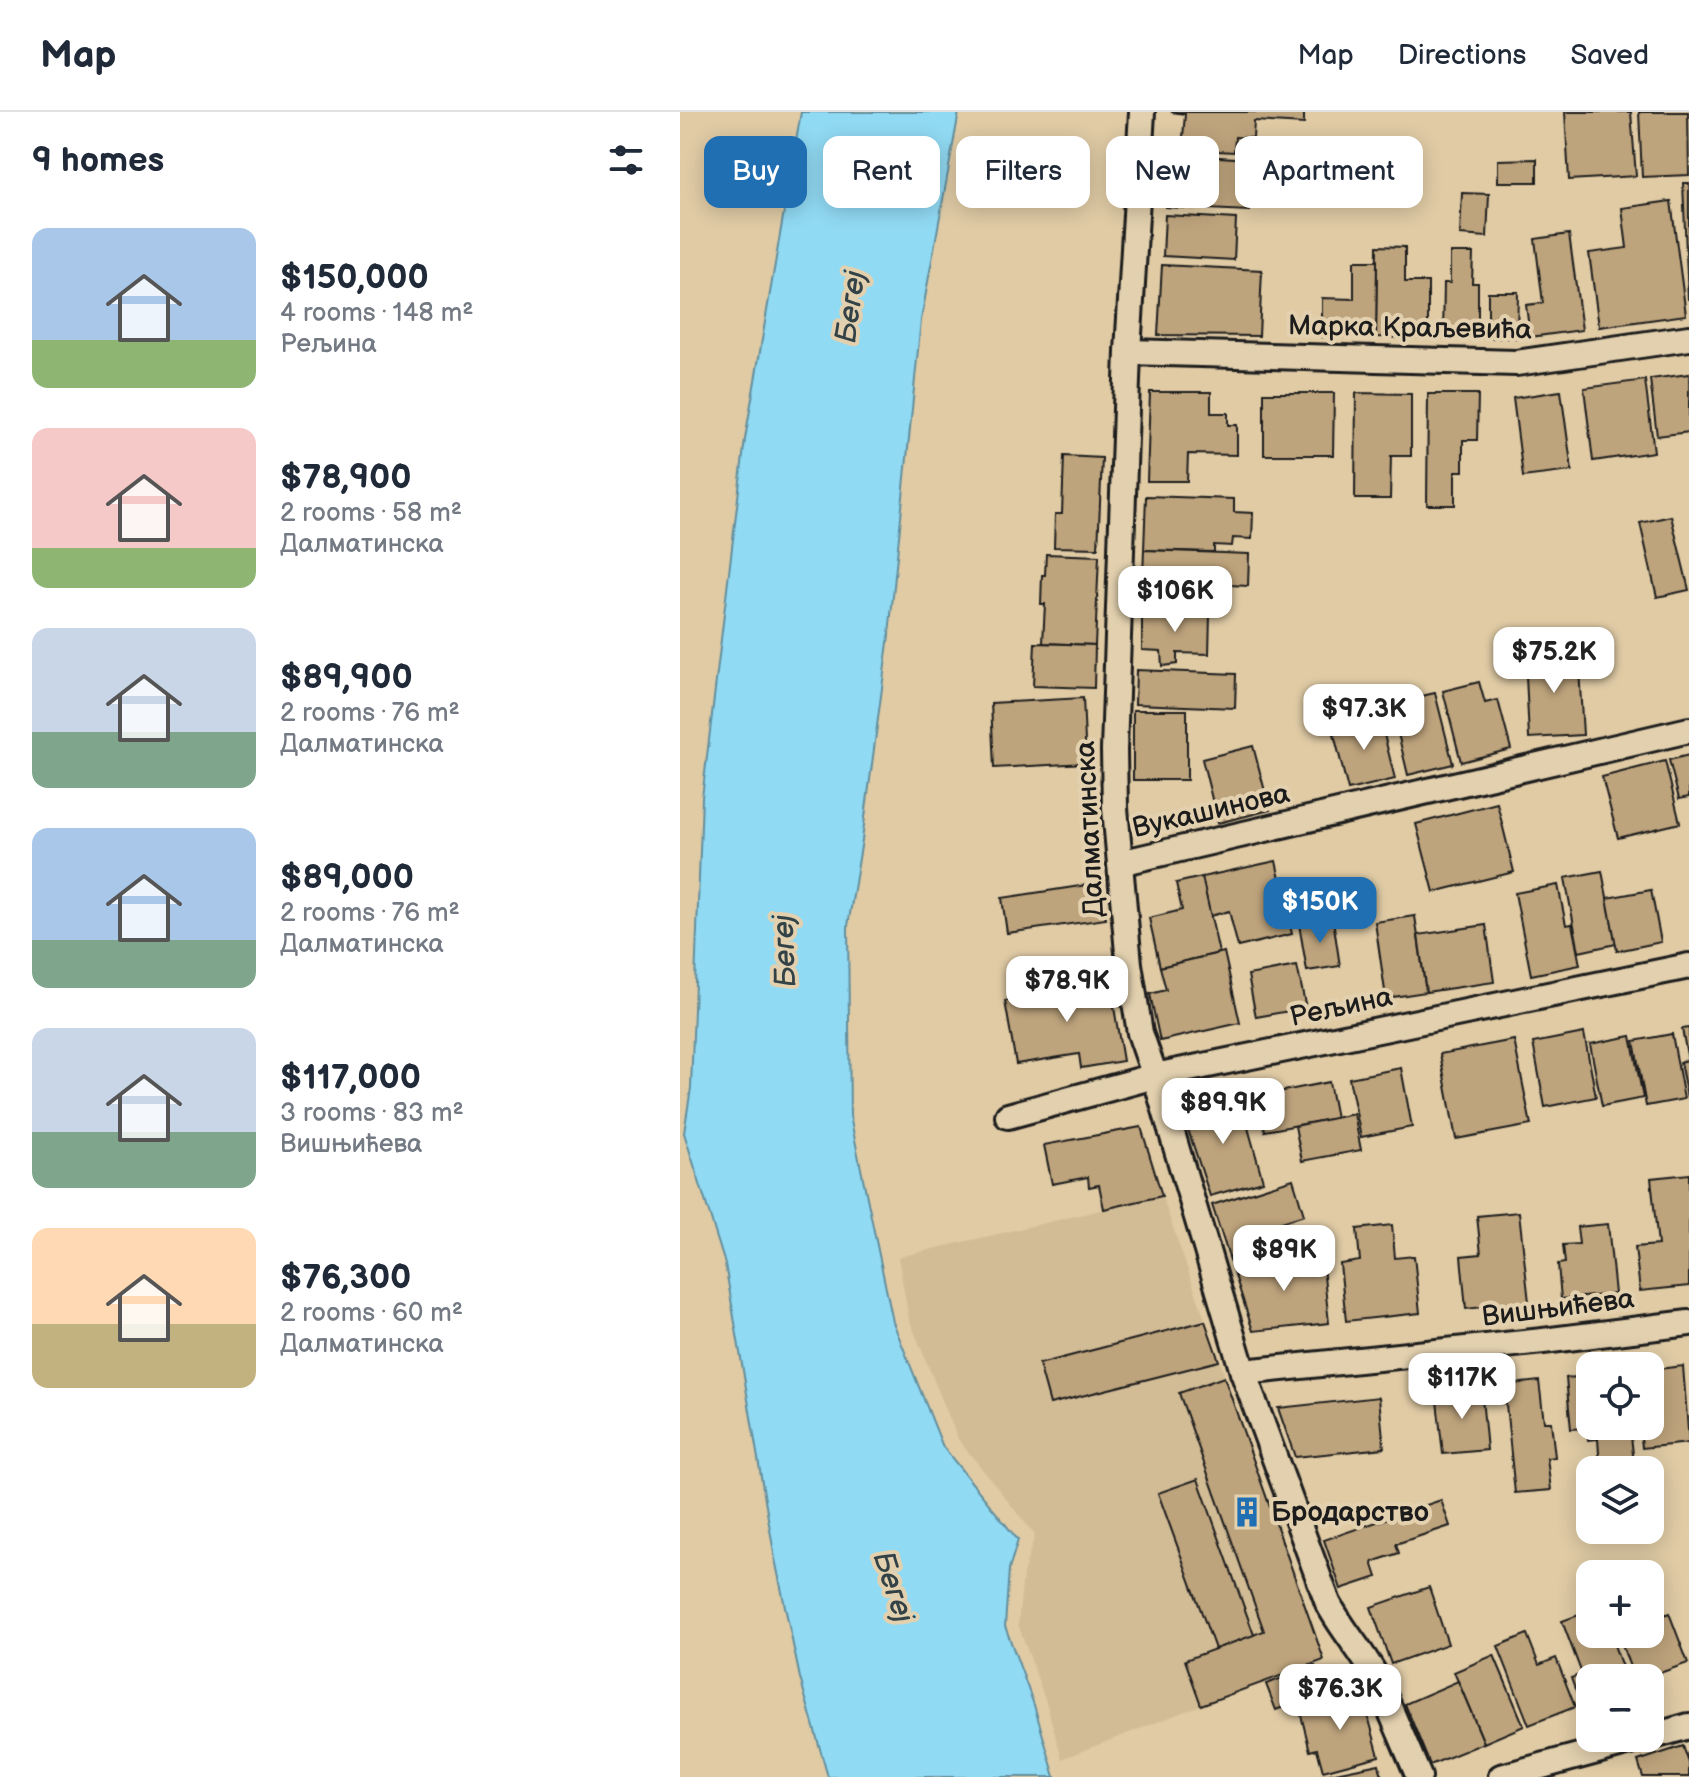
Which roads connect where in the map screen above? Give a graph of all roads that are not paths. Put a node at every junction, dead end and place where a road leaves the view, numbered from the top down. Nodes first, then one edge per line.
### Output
1 (1142, 112) edge
2 (1689, 338) edge
3 (1128, 352) junction
4 (1689, 730) edge
5 (1120, 863) junction
6 (1689, 966) edge
7 (1155, 1076) junction
8 (1008, 1116) dead end
9 (1689, 1323) edge
10 (1243, 1372) junction
11 (1689, 1726) edge
12 (1664, 1733) edge
13 (1593, 1752) edge
14 (1419, 1777) edge
15 (1501, 1777) edge

1 - 3 street, Далматинска
2 - 3 street, Марка Краљевића
3 - 5 street, Далматинска
4 - 5 street, Вукашинова
5 - 7 street, Далматинска
6 - 7 street, Рељина
7 - 8 street, Рељина
7 - 10 street, Далматинска
9 - 10 street, Вишњићева
10 - 14 street, Далматинска
11 - 12 street
13 - 15 street

